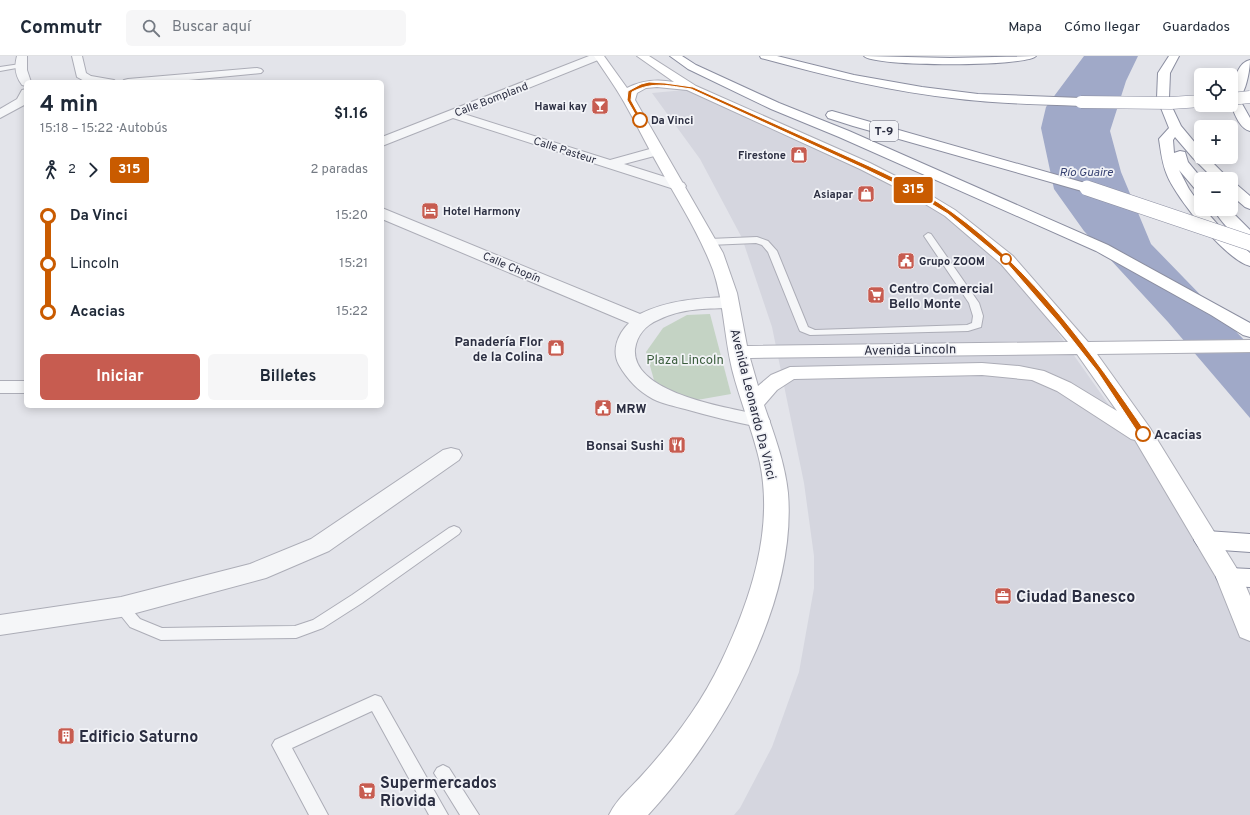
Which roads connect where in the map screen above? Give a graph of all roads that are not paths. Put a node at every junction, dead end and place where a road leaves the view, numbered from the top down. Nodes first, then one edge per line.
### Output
1 (77, 56) edge
2 (599, 56) edge
3 (642, 56) edge
4 (675, 56) edge
5 (688, 56) edge
6 (765, 56) edge
7 (869, 56) edge
8 (1031, 56) edge
9 (1174, 56) edge
10 (21, 61) edge
11 (1250, 63) edge
12 (0, 69) edge
13 (256, 71) dead end
14 (24, 80) edge
15 (95, 80) edge
16 (151, 80) edge
17 (1238, 87) edge
18 (692, 88) junction
19 (24, 97) edge
20 (1250, 97) edge
21 (1238, 98) edge
22 (629, 100) junction
23 (1194, 101) edge
24 (1238, 105) edge
25 (0, 114) edge
26 (452, 114) junction
27 (1176, 128) junction
28 (1250, 128) edge
29 (384, 141) edge
30 (656, 150) junction
31 (609, 164) junction
32 (1214, 172) edge
33 (1194, 179) edge
34 (679, 186) junction
35 (1238, 193) edge
36 (1250, 204) edge
37 (384, 214) edge
38 (1227, 216) edge
39 (928, 236) dead end
40 (1250, 239) edge
41 (709, 242) junction
42 (1250, 243) edge
43 (1250, 261) edge
44 (729, 302) junction
45 (642, 322) junction
46 (1250, 331) edge
47 (1250, 346) edge
48 (1082, 347) junction
49 (739, 352) junction
50 (0, 387) edge
51 (24, 387) edge
52 (756, 413) junction
53 (1145, 438) junction
54 (451, 455) dead end
55 (454, 531) dead end
56 (1229, 541) edge
57 (1239, 578) edge
58 (121, 607) junction
59 (0, 625) edge
60 (1250, 630) edge
61 (443, 773) dead end
62 (319, 815) edge
63 (439, 815) edge
64 (470, 815) edge
65 (626, 815) edge

1 - 15 street
2 - 22 main road, Avenida Leonardo Da Vinci
2 - 26 street, Calle Bompland
3 - 18 main road
4 - 46 main road, T-9
5 - 42 main road, T-9, bridge
6 - 23 main road, bridge
7 - 8 main road
9 - 27 main road
10 - 12 lane
10 - 14 street
11 - 17 main road
13 - 16 street
18 - 22 main road
18 - 48 main road
19 - 25 street
20 - 21 main road, bridge
22 - 30 main road, Avenida Leonardo Da Vinci
24 - 28 main road
26 - 29 street, Calle Bompland
26 - 31 street, Calle Pasteur
27 - 32 main road
27 - 33 main road
27 - 43 main road
30 - 31 street
30 - 34 main road, Avenida Leonardo Da Vinci
31 - 34 street, Calle Pasteur
34 - 41 main road, Avenida Leonardo Da Vinci
35 - 36 main road
37 - 45 street, Calle Chopín
38 - 40 main road
39 - 41 lane
41 - 44 main road, Avenida Leonardo Da Vinci
44 - 45 street
44 - 49 main road, Avenida Leonardo Da Vinci
45 - 52 street
47 - 48 main road, Avenida Lincoln
48 - 49 main road, Avenida Lincoln
48 - 53 main road
49 - 52 main road, Avenida Leonardo Da Vinci
50 - 51 street
52 - 53 main road
52 - 65 main road, Avenida Leonardo Da Vinci
53 - 56 main road
54 - 58 street
55 - 58 lane
56 - 57 main road
57 - 60 main road
58 - 59 street
61 - 64 lane
62 - 63 lane

